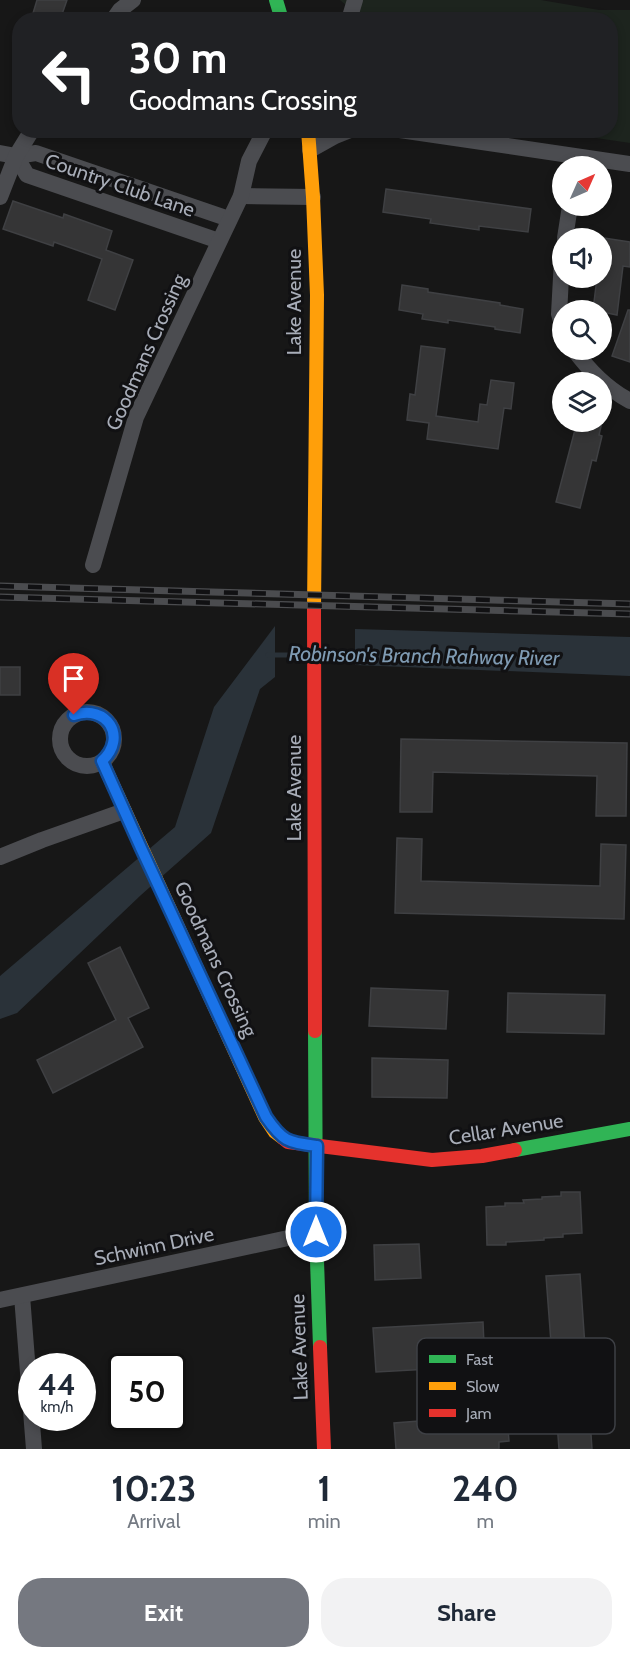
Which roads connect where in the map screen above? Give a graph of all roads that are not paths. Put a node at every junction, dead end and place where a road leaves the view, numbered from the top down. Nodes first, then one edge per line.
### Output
1 (133, 0) edge
2 (120, 12) edge
3 (24, 138) edge
4 (261, 138) edge
5 (309, 138) edge
6 (317, 138) edge
7 (331, 138) edge
8 (444, 138) edge
9 (310, 150) junction
10 (8, 155) edge
11 (552, 158) edge
12 (612, 163) edge
13 (630, 164) edge
14 (241, 195) junction
15 (0, 197) edge
16 (313, 197) junction
17 (229, 219) junction
18 (219, 241) junction
19 (582, 360) edge
20 (630, 400) edge
21 (93, 565) dead end
22 (102, 761) dead end
23 (124, 811) junction
24 (0, 857) edge
25 (630, 1129) edge
26 (317, 1146) junction
27 (316, 1232) junction
28 (22, 1296) junction
29 (0, 1300) edge
30 (34, 1449) edge
31 (324, 1449) edge

1 - 2 street
3 - 10 street
4 - 14 street, Goodmans Crossing
5 - 9 main road, Lake Avenue
6 - 9 street
7 - 9 street
8 - 11 street
9 - 16 main road, Lake Avenue
10 - 15 street
10 - 17 street, Country Club Lane
10 - 18 street, Country Club Lane
12 - 13 street
14 - 16 street
14 - 17 street, Goodmans Crossing
16 - 26 main road, Lake Avenue
17 - 18 street, Goodmans Crossing
18 - 21 street, Goodmans Crossing
19 - 20 street
22 - 23 main road, Goodmans Crossing
23 - 24 street
23 - 26 main road, Goodmans Crossing
25 - 26 main road, Cellar Avenue
26 - 27 main road, Lake Avenue
27 - 28 street, Schwinn Drive
27 - 31 main road, Lake Avenue
28 - 29 street, Schwinn Drive
28 - 30 street

